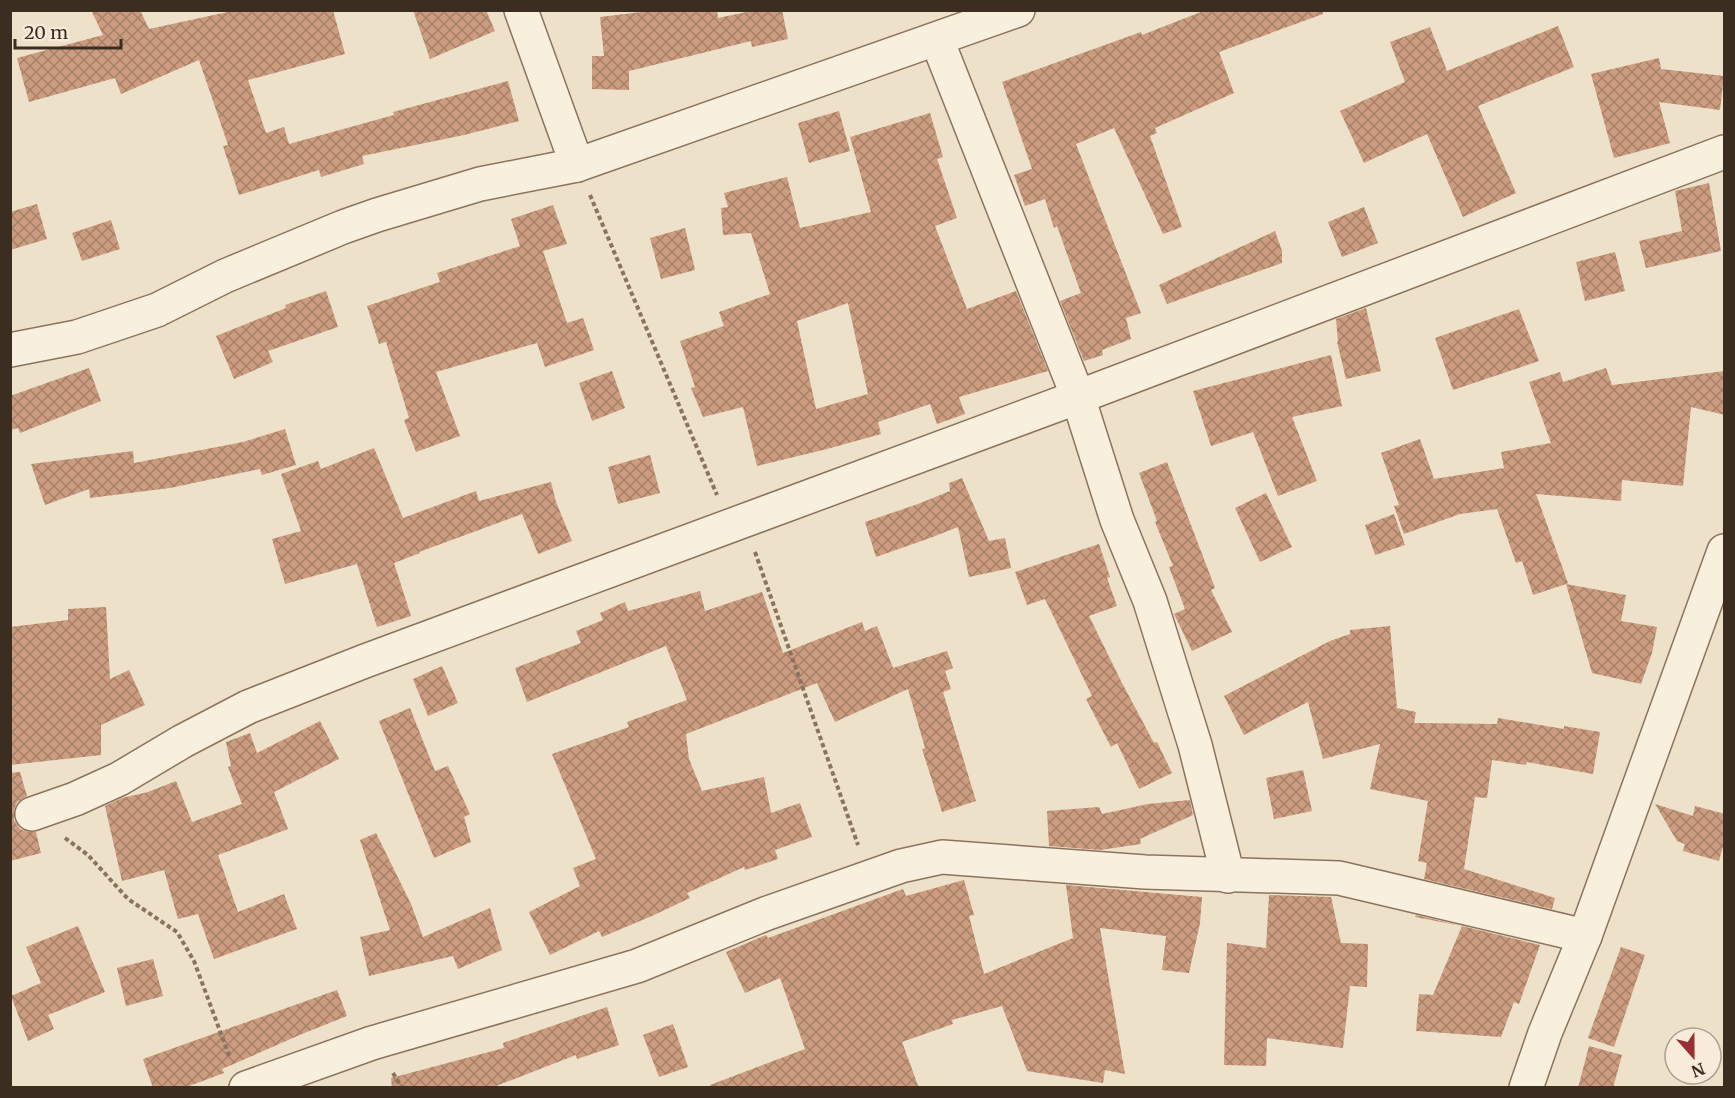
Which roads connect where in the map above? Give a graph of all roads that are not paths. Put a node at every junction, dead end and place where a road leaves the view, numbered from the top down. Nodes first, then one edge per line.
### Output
1 (521, 10) edge
2 (1018, 10) edge
3 (937, 39) junction
4 (1725, 152) edge
5 (577, 165) junction
6 (10, 350) edge
7 (1077, 397) junction
8 (1725, 551) edge
9 (32, 814) road end
10 (1228, 876) junction
11 (1585, 936) junction
12 (239, 1077) edge
13 (1526, 1088) edge

1 - 5 street
2 - 3 street
3 - 5 street
3 - 7 street
4 - 7 street
5 - 6 street
7 - 9 street
7 - 10 street
8 - 11 street
10 - 11 street
10 - 12 street
11 - 13 street

